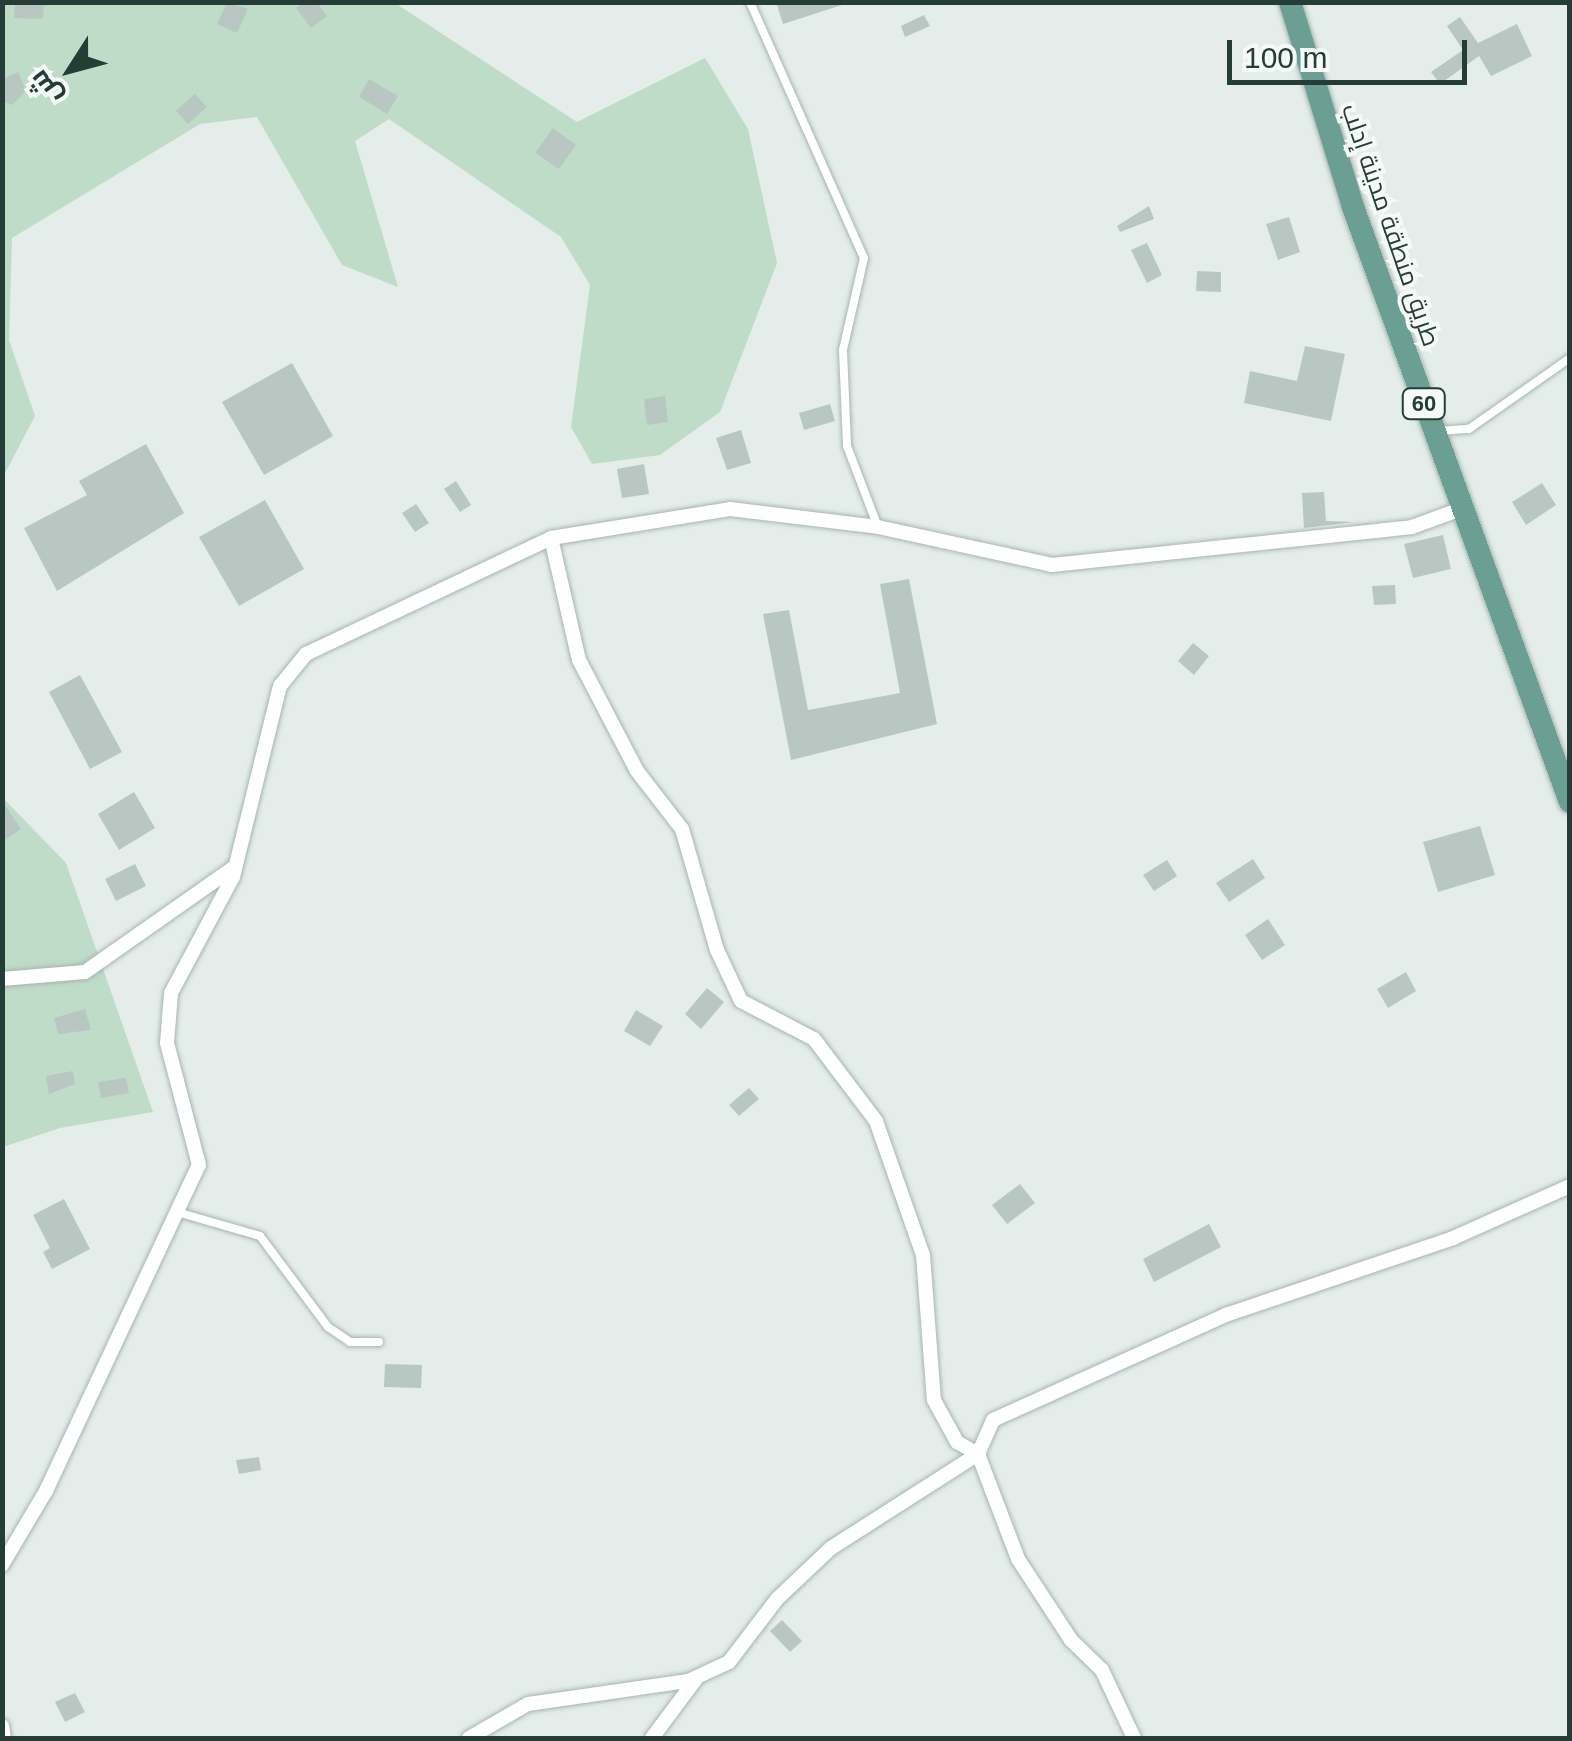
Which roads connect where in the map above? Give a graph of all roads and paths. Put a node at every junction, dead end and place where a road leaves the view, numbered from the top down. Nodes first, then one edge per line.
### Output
1 (750, 2) edge
2 (1290, 2) edge
3 (1570, 358) edge
4 (1433, 431) junction
5 (1461, 508) junction
6 (878, 527) junction
7 (550, 538) junction
8 (1567, 790) edge
9 (236, 866) junction
10 (2, 980) edge
11 (1570, 1186) edge
12 (177, 1212) junction
13 (378, 1342) dead end
14 (978, 1454) junction
15 (2, 1565) edge
16 (697, 1677) junction
17 (2, 1726) edge
18 (4, 1738) edge
19 (470, 1738) edge
20 (652, 1738) edge
21 (1134, 1738) edge

1 - 6 lane
2 - 4 main road, طريق منطقة مدينة إدلب / 60
3 - 4 lane
4 - 5 main road, طريق منطقة مدينة إدلب / 60
5 - 6 street
5 - 8 main road, طريق منطقة مدينة إدلب / 60
6 - 7 street
7 - 9 street
7 - 14 street
9 - 10 street
9 - 12 street
11 - 14 street
12 - 13 lane
12 - 15 street
14 - 16 street
14 - 21 street
16 - 19 street
16 - 20 street
17 - 18 street

